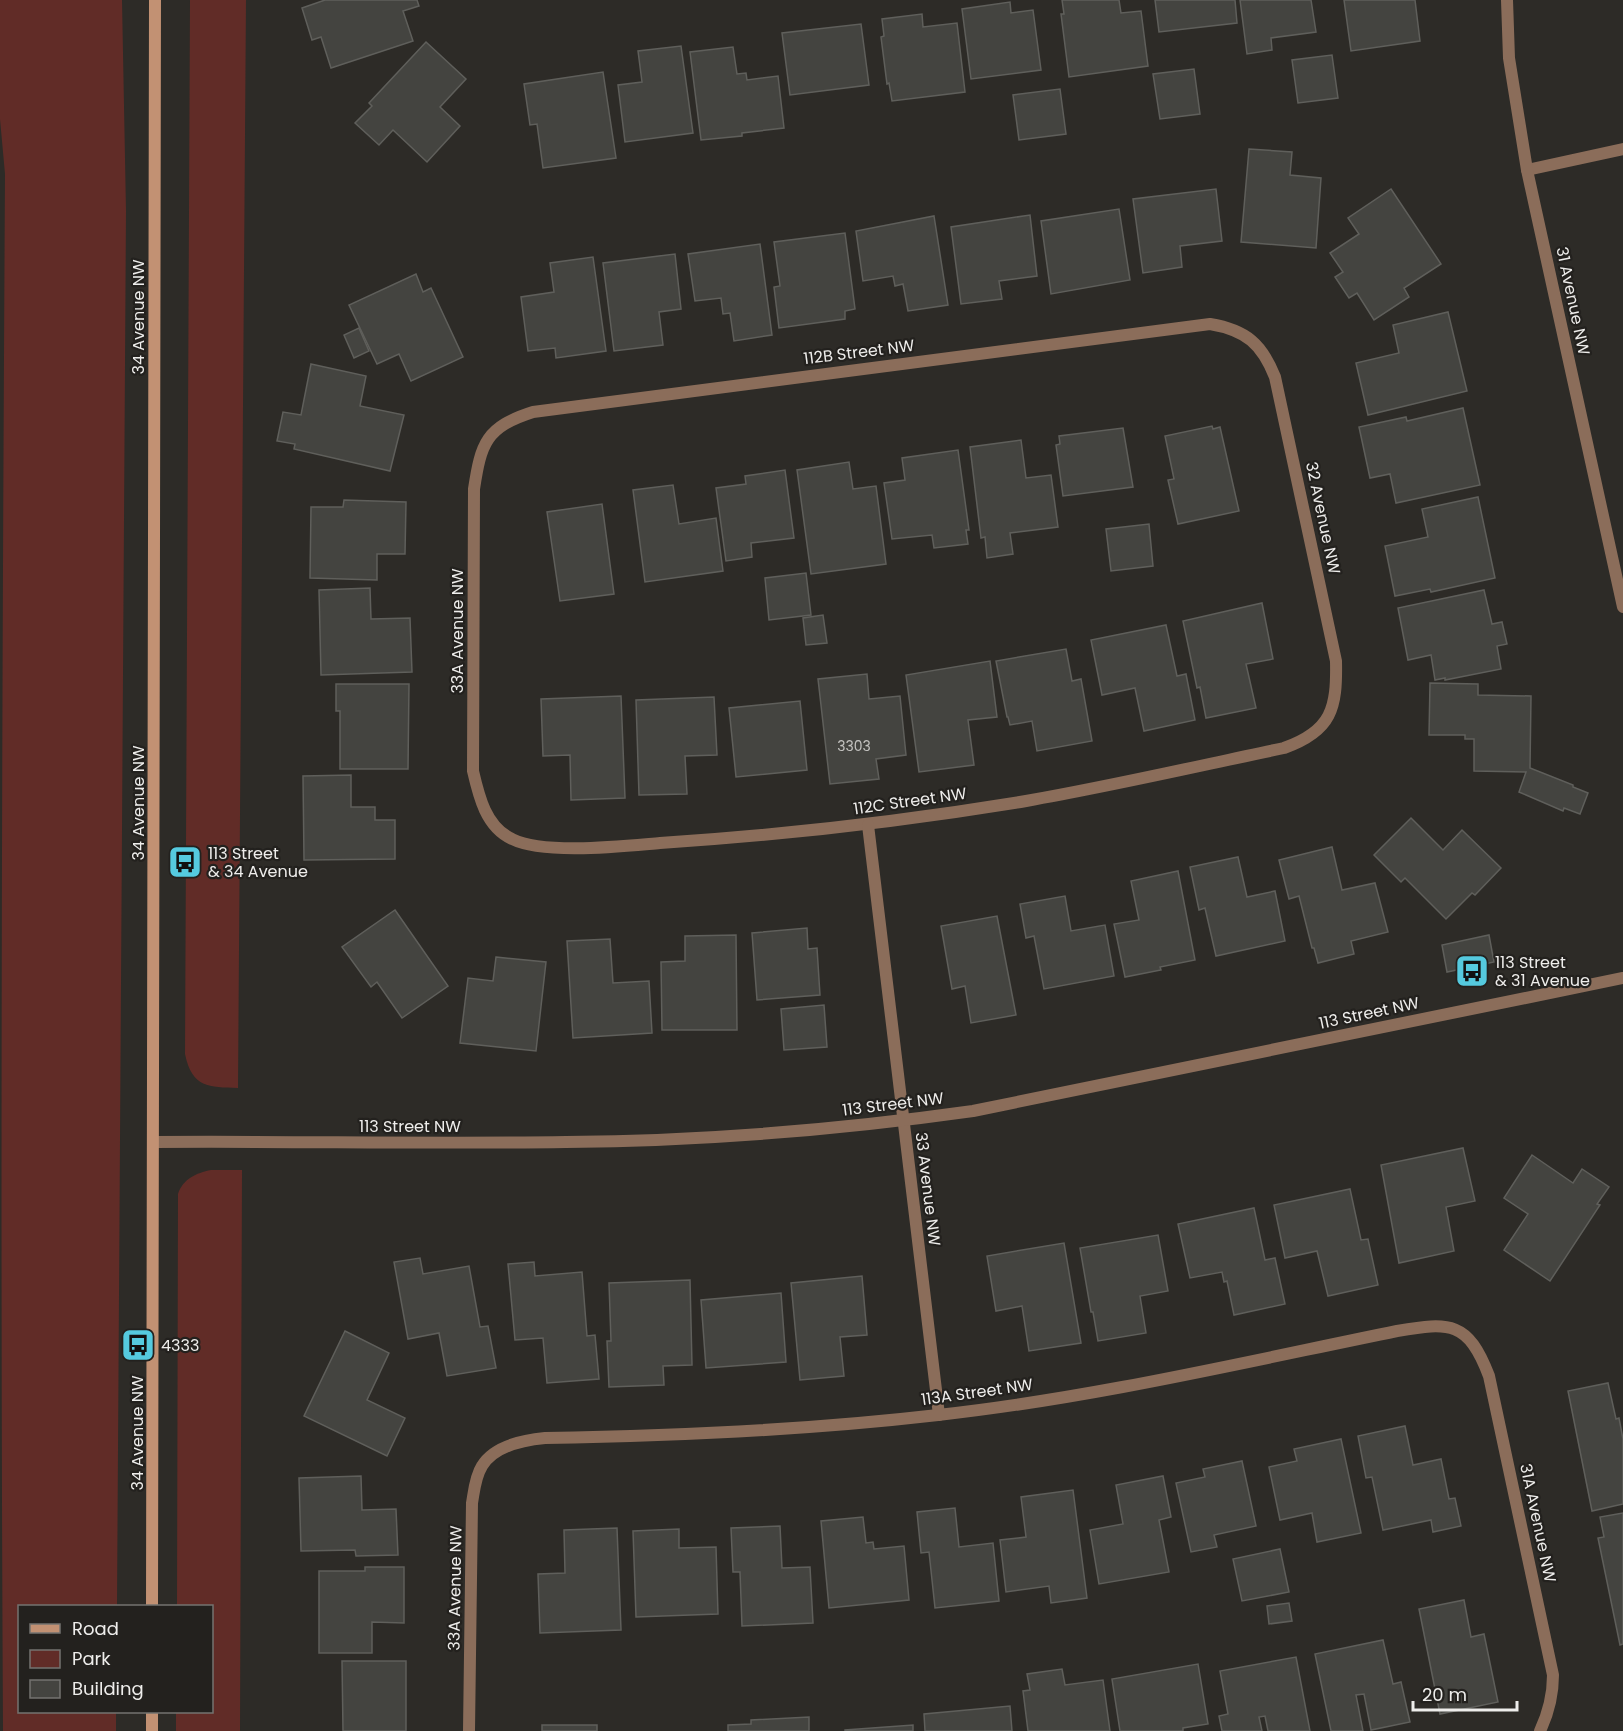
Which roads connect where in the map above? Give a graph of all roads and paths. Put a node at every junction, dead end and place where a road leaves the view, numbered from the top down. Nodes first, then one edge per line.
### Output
1 (155, 0) edge
2 (1507, 0) edge
3 (1623, 149) edge
4 (1527, 170) junction
5 (1242, 333) joint
6 (488, 438) joint
7 (1623, 607) edge
8 (1326, 720) joint
9 (492, 823) joint
10 (868, 825) junction
11 (1623, 978) edge
12 (902, 1121) junction
13 (154, 1142) junction
14 (1459, 1329) joint
15 (939, 1415) junction
16 (495, 1453) joint
17 (153, 1605) edge
18 (152, 1713) edge
19 (152, 1731) edge
20 (469, 1731) edge
21 (1540, 1731) edge

1 - 13 main road, 34 Avenue NW
2 - 4 street, 31 Avenue NW
3 - 4 street
4 - 7 street, 31 Avenue NW
5 - 6 street, 112B Street NW
5 - 8 street, 32 Avenue NW
6 - 9 street, 33A Avenue NW
8 - 10 street, 112C Street NW
9 - 10 street, 112C Street NW
10 - 12 street, 33 Avenue NW
11 - 12 street, 113 Street NW
12 - 13 street, 113 Street NW
12 - 15 street, 33 Avenue NW
13 - 17 main road, 34 Avenue NW
14 - 15 street, 113A Street NW
14 - 21 street, 31A Avenue NW
15 - 16 street, 113A Street NW
16 - 20 street, 33A Avenue NW
18 - 19 main road

